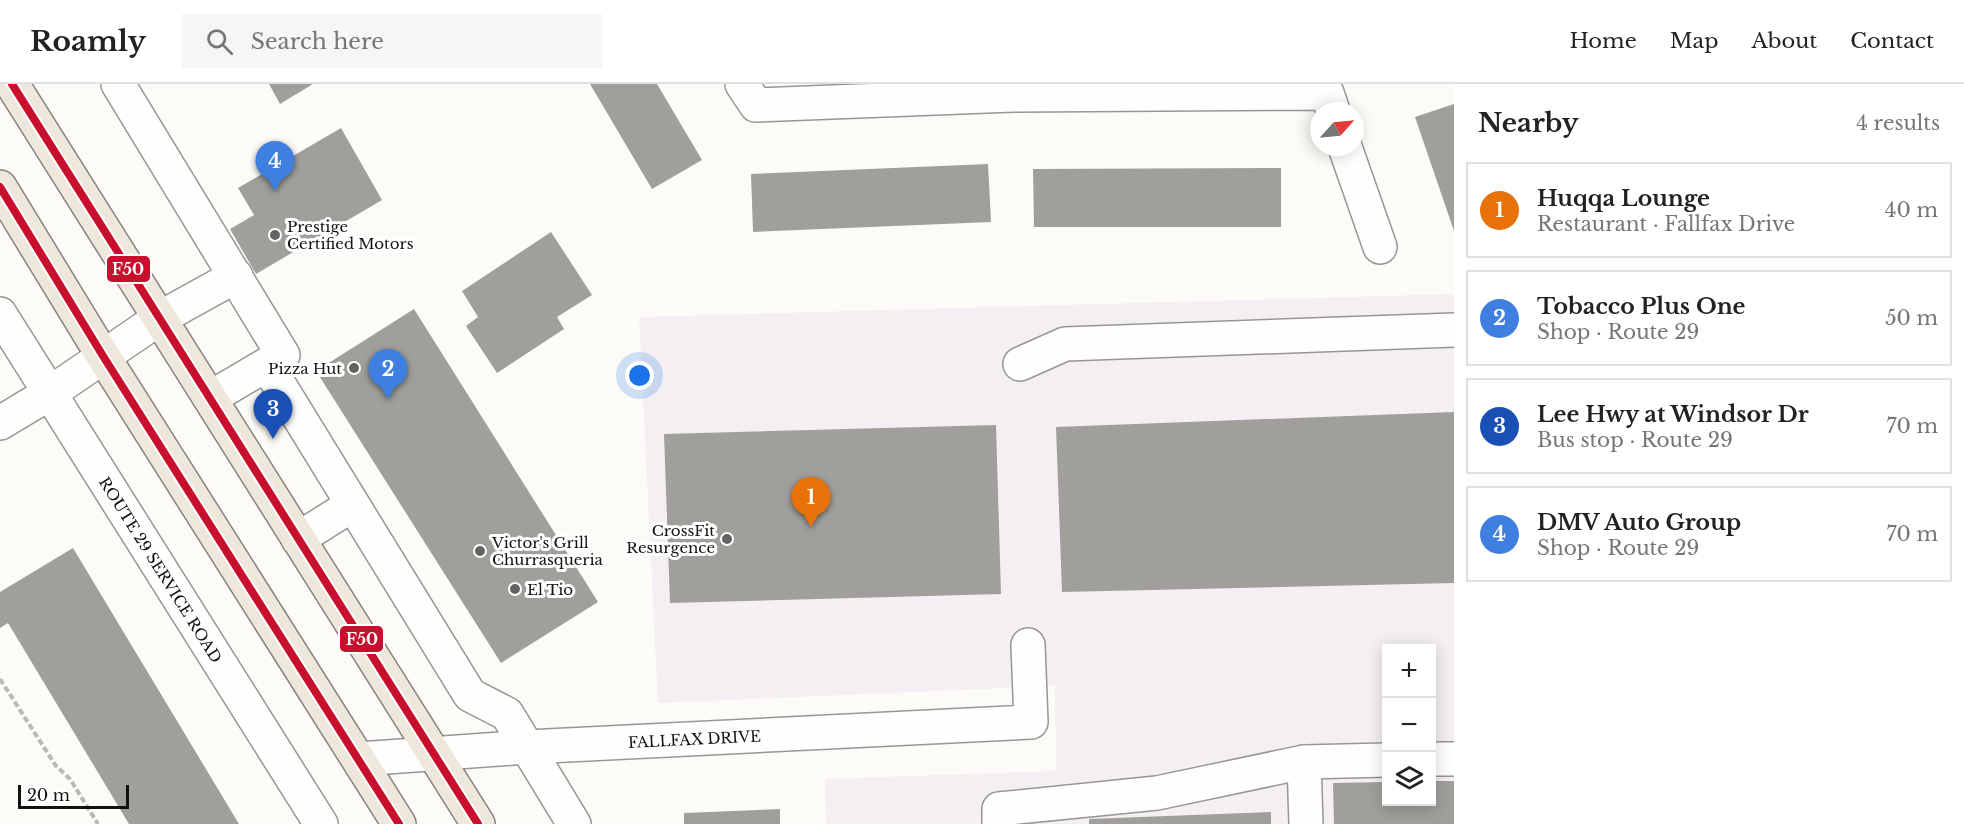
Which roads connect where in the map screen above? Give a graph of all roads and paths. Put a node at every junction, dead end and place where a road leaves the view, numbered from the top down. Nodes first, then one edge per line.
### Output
1 (12, 84) edge
2 (118, 84) edge
3 (742, 84) edge
4 (1013, 89) edge
5 (1330, 102) edge
6 (1349, 156) edge
7 (0, 187) edge
8 (1380, 247) dead end
9 (236, 276) junction
10 (0, 314) edge
11 (160, 318) junction
12 (1454, 330) edge
13 (104, 356) junction
14 (1020, 364) dead end
15 (267, 365) junction
16 (50, 393) junction
17 (210, 398) junction
18 (0, 423) edge
19 (352, 505) junction
20 (298, 539) junction
21 (1028, 645) dead end
22 (0, 679) edge
23 (527, 747) junction
24 (434, 754) junction
25 (359, 759) junction
26 (1436, 759) edge
27 (1454, 759) edge
28 (1382, 760) edge
29 (1304, 762) junction
30 (98, 824) edge
31 (321, 824) edge
32 (399, 824) edge
33 (478, 824) edge
34 (574, 824) edge
35 (999, 824) edge
36 (1306, 824) edge

1 - 11 main road
2 - 9 street
3 - 4 street
4 - 5 street
6 - 8 street
7 - 13 main road
9 - 11 street
9 - 15 street
10 - 16 street, ROUTE 29 SERVICE ROAD
11 - 13 street
11 - 17 main road
12 - 14 street
13 - 16 street
13 - 25 main road
15 - 17 street
15 - 19 street
16 - 18 street
16 - 31 street, ROUTE 29 SERVICE ROAD
17 - 20 main road
19 - 20 street
19 - 23 street
20 - 24 main road
21 - 23 street, FALLFAX DRIVE
22 - 30 path
23 - 24 street, FALLFAX DRIVE
23 - 34 street
24 - 25 street, FALLFAX DRIVE
24 - 33 main road
25 - 32 main road
26 - 27 street
28 - 29 street
29 - 35 street
29 - 36 street

